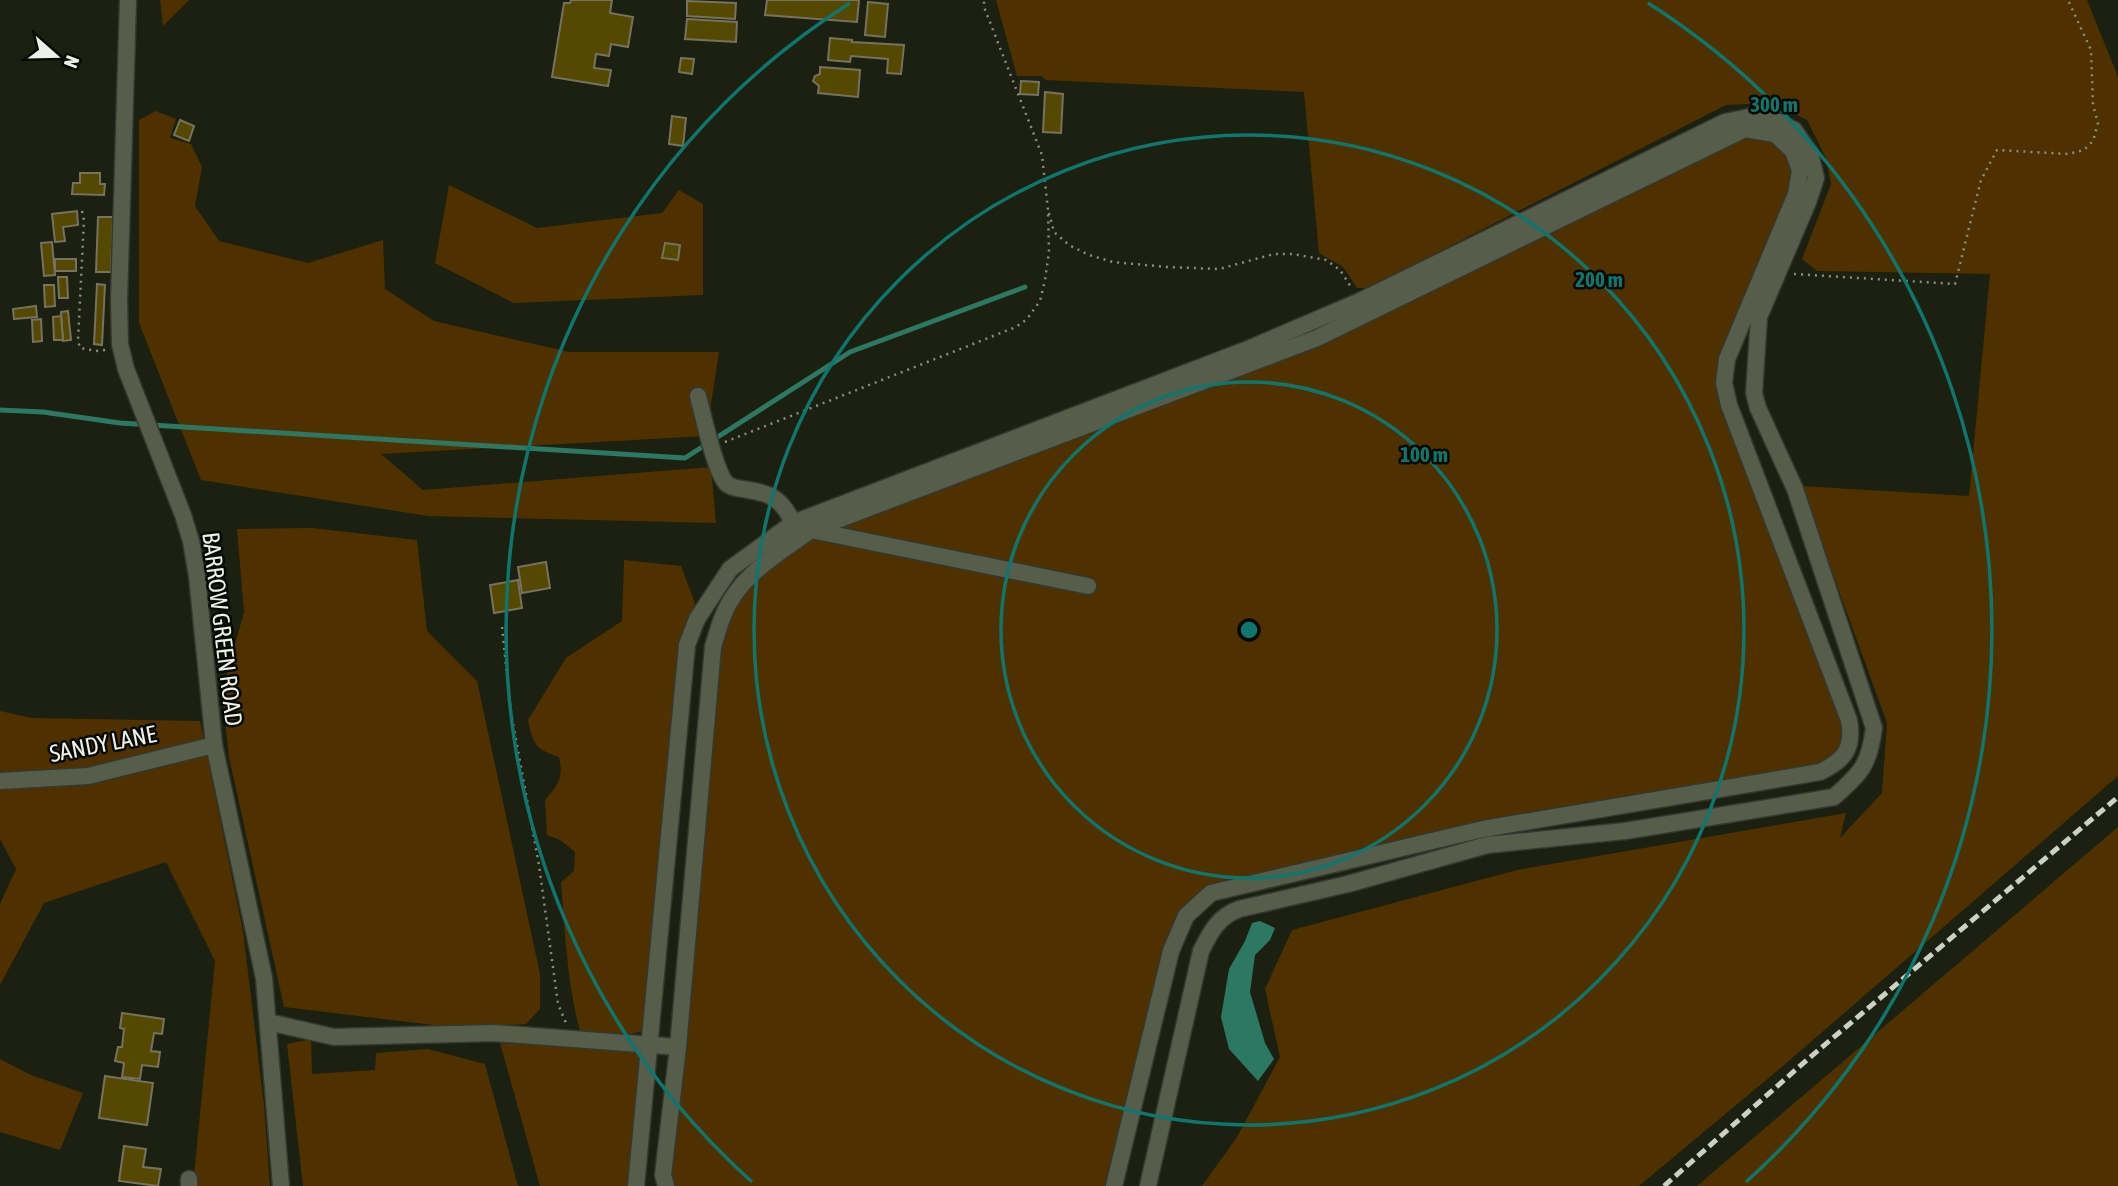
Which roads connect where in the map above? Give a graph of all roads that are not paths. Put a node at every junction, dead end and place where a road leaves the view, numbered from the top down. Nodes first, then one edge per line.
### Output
1 (128, 0) edge
2 (698, 396) dead end
3 (793, 523) junction
4 (811, 530) junction
5 (1088, 586) dead end
6 (214, 744) junction
7 (0, 781) edge
8 (268, 1022) junction
9 (648, 1044) junction
10 (678, 1047) junction
11 (281, 1186) edge
12 (636, 1186) edge
13 (666, 1186) edge
14 (1114, 1186) edge
15 (1148, 1186) edge

1 - 6 street, BARROW GREEN ROAD
2 - 3 street
3 - 4 street
3 - 9 street
3 - 15 street
4 - 5 street
4 - 10 street
4 - 14 street
6 - 7 street, SANDY LANE
6 - 8 street, BARROW GREEN ROAD
8 - 9 street
8 - 11 street, BARROW GREEN ROAD
9 - 10 street
9 - 12 street
10 - 13 street

